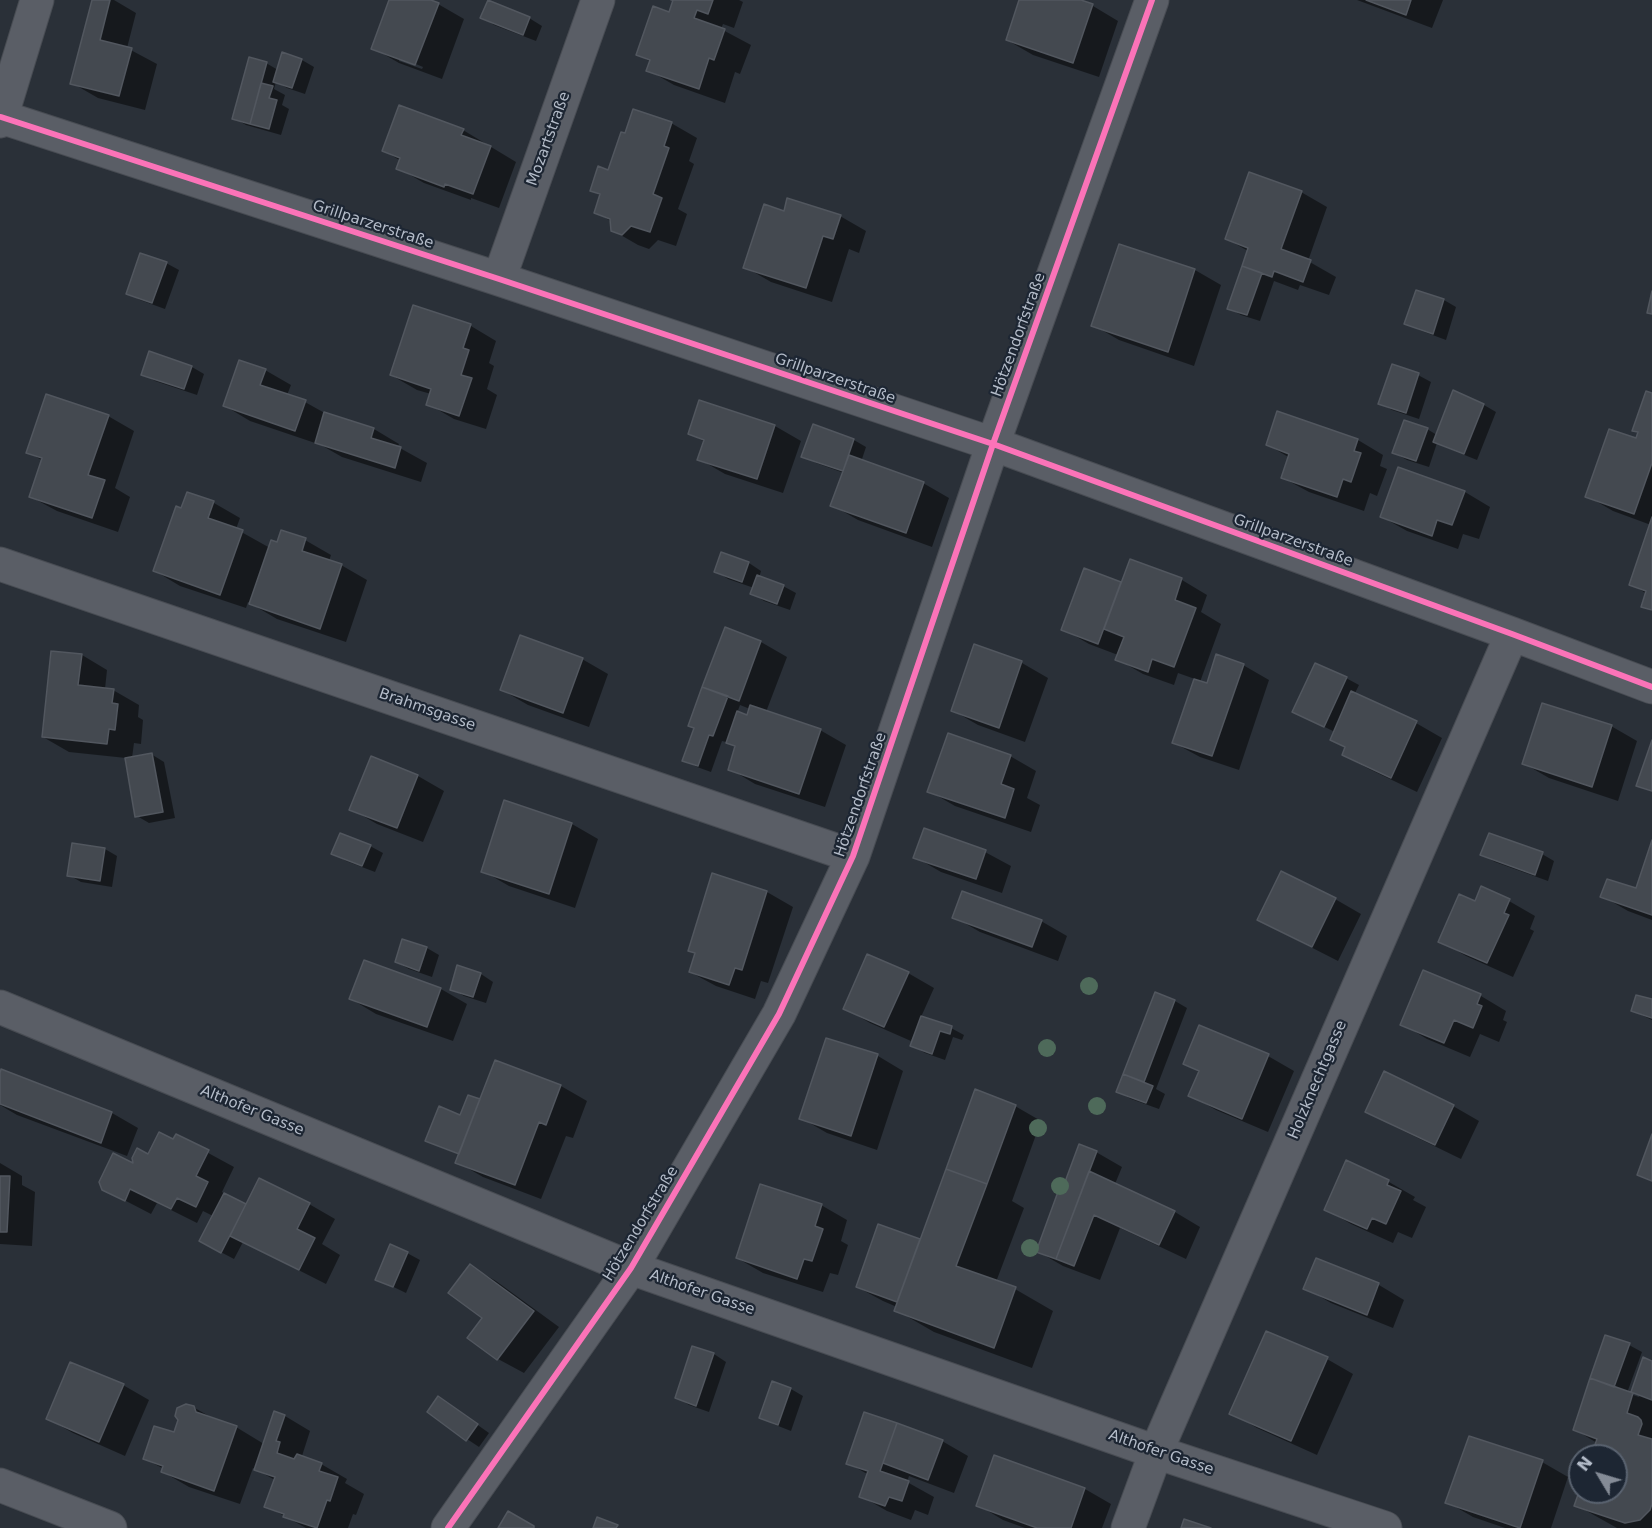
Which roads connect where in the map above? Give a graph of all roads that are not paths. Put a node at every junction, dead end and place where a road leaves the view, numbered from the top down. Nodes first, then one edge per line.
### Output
1 (37, 0) edge
2 (598, 0) edge
3 (1152, 0) edge
4 (1, 119) edge
5 (499, 279) junction
6 (993, 444) junction
7 (0, 564) edge
8 (1512, 634) junction
9 (1652, 687) edge
10 (853, 856) junction
11 (0, 1007) edge
12 (631, 1268) junction
13 (1156, 1452) junction
14 (0, 1485) edge
15 (110, 1528) edge
16 (448, 1528) edge
17 (1128, 1528) edge
18 (1385, 1528) edge

1 - 4 street
2 - 5 street, Mozartstraße
3 - 6 street, Hötzendorfstraße
4 - 5 street, Grillparzerstraße
5 - 6 street, Grillparzerstraße
6 - 8 street, Grillparzerstraße
6 - 10 street, Hötzendorfstraße
7 - 10 street, Brahmsgasse
8 - 9 street, Grillparzerstraße
8 - 13 street, Holzknechtgasse
10 - 12 street, Hötzendorfstraße
11 - 12 street, Althofer Gasse
12 - 13 street, Althofer Gasse
12 - 16 street, Hötzendorfstraße
13 - 17 street, Holzknechtgasse
13 - 18 street, Althofer Gasse
14 - 15 street

